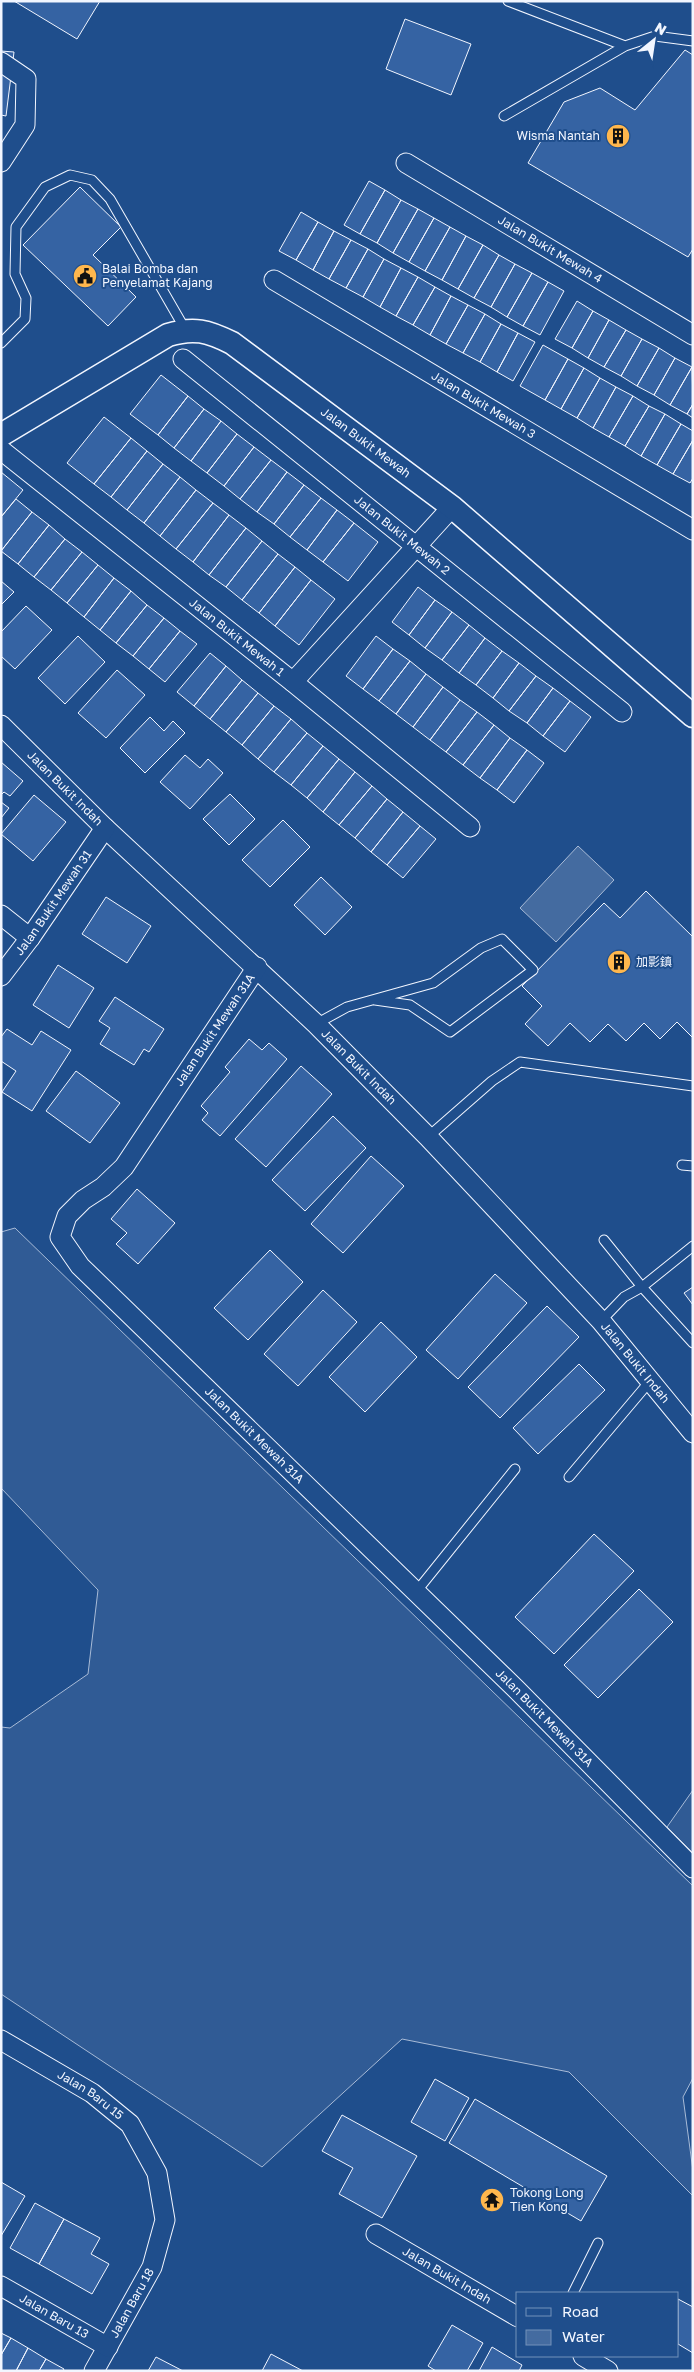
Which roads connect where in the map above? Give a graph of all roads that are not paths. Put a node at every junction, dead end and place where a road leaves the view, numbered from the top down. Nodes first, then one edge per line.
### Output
1 (508, 1) edge
2 (693, 41) edge
3 (625, 46) junction
4 (1, 62) edge
5 (504, 116) dead end
6 (1, 162) edge
7 (406, 163) dead end
8 (274, 280) dead end
9 (186, 330) junction
10 (693, 336) edge
11 (1, 343) edge
12 (182, 359) dead end
13 (1, 435) edge
14 (1, 450) edge
15 (452, 507) junction
16 (693, 530) edge
17 (417, 547) junction
18 (293, 682) junction
19 (622, 712) dead end
20 (693, 716) edge
21 (1, 724) edge
22 (470, 827) dead end
23 (105, 828) junction
24 (1, 916) edge
25 (30, 938) junction
26 (257, 967) junction
27 (1, 976) edge
28 (375, 1000) junction
29 (316, 1024) junction
30 (693, 1086) edge
31 (428, 1136) junction
32 (682, 1165) dead end
33 (693, 1166) edge
34 (604, 1240) dead end
35 (693, 1246) edge
36 (642, 1287) junction
37 (601, 1321) junction
38 (693, 1343) edge
39 (652, 1380) junction
40 (693, 1433) edge
41 (515, 1469) dead end
42 (568, 1477) dead end
43 (416, 1592) junction
44 (693, 1868) edge
45 (1, 2040) edge
46 (157, 2173) joint
47 (376, 2234) dead end
48 (598, 2243) dead end
49 (1, 2286) edge
50 (574, 2292) edge
51 (516, 2316) edge
52 (108, 2346) junction
53 (585, 2357) edge
54 (94, 2371) edge
55 (608, 2371) edge

1 - 3 lane
2 - 3 lane
3 - 5 lane
4 - 6 street
7 - 10 street, Jalan Bukit Mewah 4
8 - 16 street, Jalan Bukit Mewah 3
9 - 11 lane
9 - 13 street, Jalan Bukit Mewah
9 - 15 street, Jalan Bukit Mewah
12 - 17 street, Jalan Bukit Mewah 2
14 - 18 street, Jalan Bukit Mewah 1
15 - 17 street
15 - 20 street, Jalan Bukit Mewah
17 - 18 street
17 - 19 street, Jalan Bukit Mewah 2
18 - 22 street, Jalan Bukit Mewah 1
21 - 23 street, Jalan Bukit Indah
23 - 25 street, Jalan Bukit Mewah 31
23 - 26 street, Jalan Bukit Indah
24 - 25 street
25 - 27 street, Jalan Bukit Mewah 31
26 - 29 street, Jalan Bukit Indah
26 - 43 street, Jalan Bukit Mewah 31A
28 - 28 lane
28 - 29 lane
29 - 31 street, Jalan Bukit Indah
30 - 31 lane
31 - 37 street, Jalan Bukit Indah
32 - 33 lane
34 - 36 lane
35 - 36 lane
36 - 37 lane
36 - 38 lane
37 - 39 street, Jalan Bukit Indah
39 - 40 street, Jalan Bukit Indah
39 - 42 lane
41 - 43 lane
43 - 44 street, Jalan Bukit Mewah 31A
45 - 46 street, Jalan Baru 15
46 - 52 street, Jalan Baru 18
47 - 51 street, Jalan Bukit Indah
48 - 50 lane
49 - 52 street, Jalan Baru 13
52 - 54 street, Jalan Baru 18
53 - 55 street

